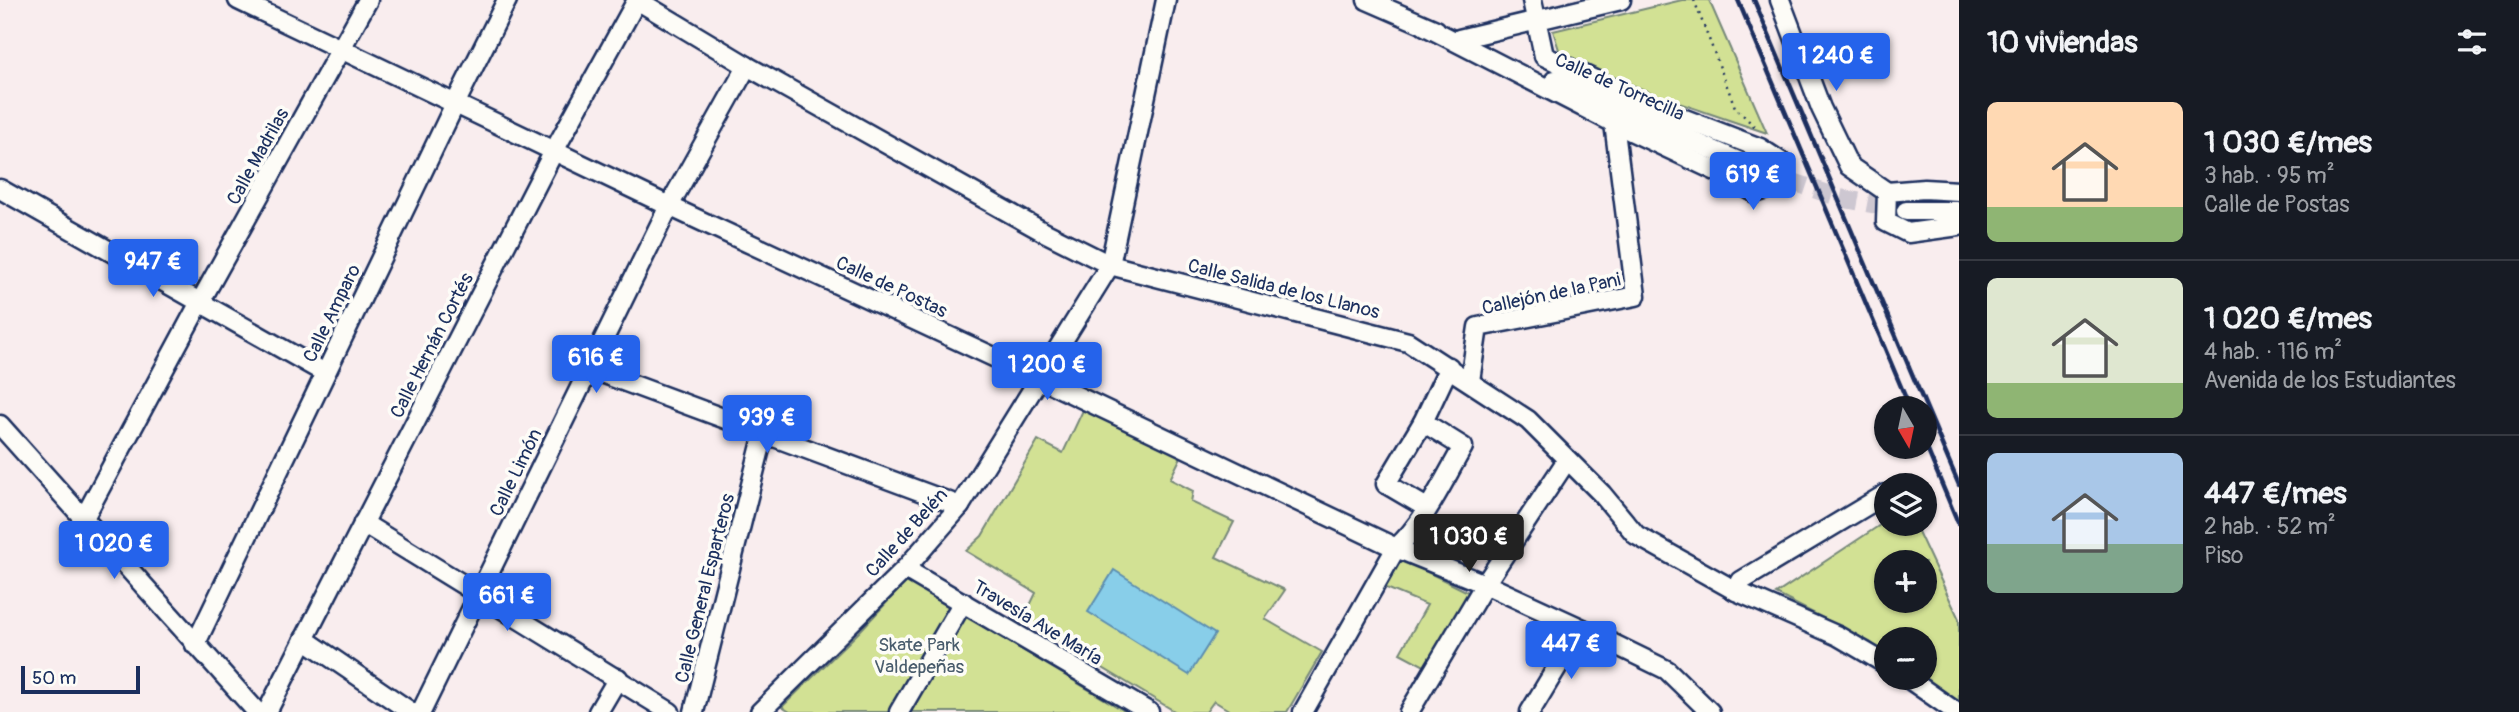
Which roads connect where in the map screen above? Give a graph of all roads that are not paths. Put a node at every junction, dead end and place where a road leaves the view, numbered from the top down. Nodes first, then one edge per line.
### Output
1 (237, 0) edge
2 (368, 0) edge
3 (507, 0) edge
4 (637, 0) edge
5 (1166, 0) edge
6 (1367, 0) edge
7 (1532, 0) edge
8 (1621, 0) edge
9 (1780, 0) edge
10 (1535, 22) junction
11 (1425, 26) junction
12 (1459, 39) junction
13 (340, 48) junction
14 (747, 65) junction
15 (455, 104) junction
16 (1614, 123) junction
17 (554, 151) junction
18 (1763, 172) tunnel mouth
19 (0, 189) edge
20 (1959, 191) edge
21 (1887, 192) junction
22 (668, 206) junction
23 (1906, 211) tunnel mouth
24 (1959, 211) edge
25 (1959, 226) edge
26 (1110, 265) junction
27 (199, 304) junction
28 (1449, 367) junction
29 (588, 368) junction
30 (325, 373) junction
31 (1039, 378) junction
32 (1470, 381) junction
33 (1423, 422) junction
34 (0, 425) edge
35 (764, 433) junction
36 (1567, 460) junction
37 (1874, 501) edge
38 (960, 506) junction
39 (1427, 508) junction
40 (85, 519) junction
41 (363, 523) junction
42 (1402, 543) junction
43 (905, 569) junction
44 (1486, 584) junction
45 (1736, 591) junction
46 (479, 594) junction
47 (963, 602) junction
48 (1583, 629) junction
49 (303, 639) junction
50 (195, 645) junction
51 (1874, 657) edge
52 (618, 678) junction
53 (1925, 690) edge
54 (1124, 705) edge
55 (769, 709) edge
56 (257, 712) edge
57 (267, 712) edge
58 (411, 712) edge
59 (421, 712) edge
60 (598, 712) edge
61 (670, 712) edge
62 (694, 712) edge
63 (899, 712) edge
64 (1149, 712) edge
65 (1303, 712) edge
66 (1409, 712) edge
67 (1530, 712) edge
68 (1710, 712) edge
69 (1956, 712) edge

1 - 13 street, Calle de Postas
2 - 13 street, Calle Madrilas
3 - 15 street, Calle Amparo
4 - 14 street, Calle Salida de los Llanos
4 - 17 street, Calle Hernán Cortés
5 - 26 street, Calle de Belén
6 - 11 street, Calle de Torrecilla
7 - 10 street
8 - 10 street
9 - 21 street
10 - 12 street
10 - 16 street
11 - 12 street, Calle de Torrecilla
11 - 16 street
12 - 18 street, Calle de Torrecilla
13 - 15 street, Calle de Postas
13 - 27 street, Calle Madrilas
14 - 22 street, Calle Limón
14 - 26 street, Calle Salida de los Llanos
15 - 17 street, Calle de Postas
15 - 30 street, Calle Amparo
16 - 32 street, Callejón de la Pani
17 - 22 street, Calle de Postas
17 - 41 street, Calle Hernán Cortés
19 - 27 street
20 - 21 street
21 - 25 street
22 - 29 street, Calle Limón
22 - 31 street, Calle de Postas
23 - 24 street
26 - 28 street, Calle Salida de los Llanos
26 - 31 street, Calle de Belén
27 - 30 street
27 - 40 street, Calle Madrilas
28 - 32 street, Calle Salida de los Llanos
28 - 33 street
29 - 35 street
29 - 46 street, Calle Limón
30 - 50 street, Calle Amparo
31 - 38 street, Calle de Belén
31 - 42 street, Calle de Postas
32 - 36 street, Calle Salida de los Llanos
33 - 39 street
33 - 39 street
34 - 40 street
35 - 38 street
35 - 62 street, Calle General Esparteros
36 - 44 street
36 - 45 street, Calle Salida de los Llanos
37 - 45 street
38 - 43 street, Calle de Belén
39 - 42 street
40 - 50 street
41 - 46 street
41 - 49 street, Calle Hernán Cortés
42 - 44 street, Calle de Postas
42 - 65 street
43 - 47 street, Travesía Ave María
43 - 55 street, Calle de Belén
44 - 48 street, Calle de Postas
44 - 66 street
45 - 51 street, Calle Salida de los Llanos
46 - 52 street
46 - 59 street, Calle Limón
47 - 54 street, Travesía Ave María
47 - 63 street
48 - 67 street
48 - 68 street, Calle de Postas
49 - 57 street, Calle Hernán Cortés
49 - 58 street
50 - 56 street
52 - 60 street
52 - 61 street
53 - 69 street
54 - 64 street, Travesía Ave María

